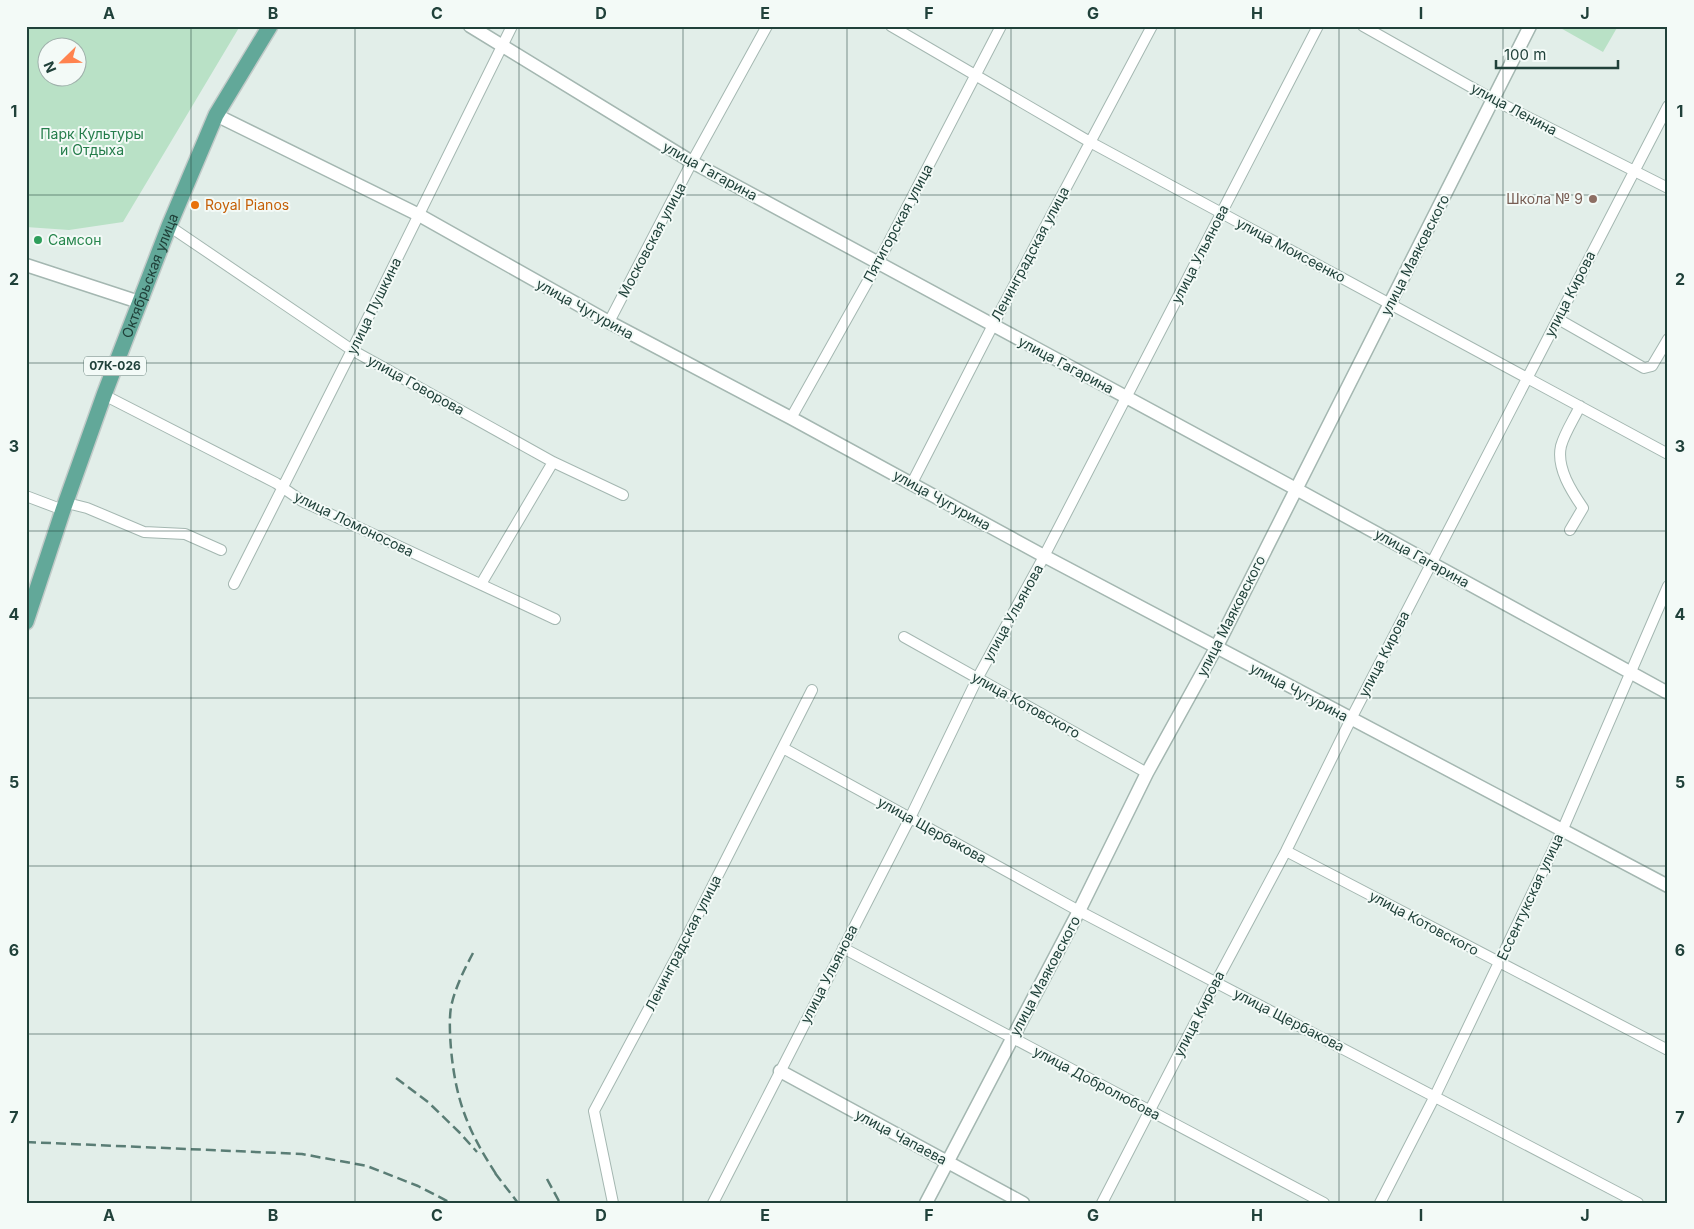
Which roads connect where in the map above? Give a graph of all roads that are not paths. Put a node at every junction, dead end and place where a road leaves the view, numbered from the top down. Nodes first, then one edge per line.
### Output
1 (270, 26) edge
2 (470, 26) edge
3 (512, 26) edge
4 (767, 26) edge
5 (890, 26) edge
6 (1001, 26) edge
7 (1152, 26) edge
8 (1318, 26) edge
9 (1363, 26) edge
10 (1530, 26) edge
11 (502, 46) junction
12 (976, 75) junction
13 (1494, 100) junction
14 (1668, 106) edge
15 (216, 115) junction
16 (1090, 142) junction
17 (692, 162) junction
18 (1634, 171) junction
19 (1668, 188) edge
20 (1222, 213) junction
21 (419, 216) junction
22 (169, 226) junction
23 (878, 263) junction
24 (26, 265) edge
25 (139, 302) junction
26 (1390, 304) junction
27 (1558, 319) junction
28 (608, 322) junction
29 (993, 325) junction
30 (1668, 339) edge
31 (352, 350) junction
32 (1527, 378) junction
33 (104, 395) junction
34 (1126, 397) junction
35 (1580, 406) junction
36 (791, 418) junction
37 (1668, 454) edge
38 (552, 462) junction
39 (912, 483) junction
40 (283, 489) junction
41 (1296, 489) junction
42 (623, 495) dead end
43 (26, 496) edge
44 (65, 506) junction
45 (1570, 530) dead end
46 (221, 550) dead end
47 (1044, 556) junction
48 (1432, 563) junction
49 (234, 584) dead end
50 (481, 584) junction
51 (1667, 590) edge
52 (555, 619) dead end
53 (26, 622) edge
54 (904, 637) dead end
55 (1216, 648) junction
56 (1630, 671) junction
57 (978, 677) junction
58 (812, 690) dead end
59 (1668, 693) edge
60 (1351, 719) junction
61 (783, 748) junction
62 (1147, 773) junction
63 (910, 818) junction
64 (1562, 831) junction
65 (1286, 851) junction
66 (1668, 886) edge
67 (1079, 911) junction
68 (843, 948) junction
69 (1499, 962) junction
70 (1216, 982) junction
71 (1012, 1038) junction
72 (1668, 1050) edge
73 (780, 1072) junction
74 (1435, 1096) junction
75 (1149, 1110) junction
76 (947, 1162) junction
77 (613, 1203) edge
78 (714, 1203) edge
79 (926, 1203) edge
80 (1023, 1203) edge
81 (1102, 1203) edge
82 (1324, 1203) edge
83 (1380, 1203) edge
84 (1638, 1203) edge

1 - 15 main road, Октябрьская улица / 07К-026
2 - 11 street, улица Гагарина
3 - 11 street, улица Пушкина
4 - 17 street, Московская улица
5 - 12 street, улица Моисеенко
6 - 12 street, Пятигорская улица
7 - 16 street, Ленинградская улица
8 - 20 street, улица Ульянова
9 - 13 street, улица Ленина
10 - 13 street, улица Маяковского
11 - 17 street, улица Гагарина
11 - 21 street, улица Пушкина
12 - 16 street, улица Моисеенко
12 - 23 street, Пятигорская улица
13 - 18 street, улица Ленина
13 - 26 street, улица Маяковского
14 - 18 street, улица Кирова
15 - 21 street, улица Чугурина
15 - 22 main road, Октябрьская улица / 07К-026
16 - 20 street, улица Моисеенко
16 - 29 street, Ленинградская улица
17 - 23 street, улица Гагарина
17 - 28 street, Московская улица
18 - 19 street, улица Ленина
18 - 27 street, улица Кирова
20 - 26 street, улица Моисеенко
20 - 34 street, улица Ульянова
21 - 28 street, улица Чугурина
21 - 31 street, улица Пушкина
22 - 25 main road, Октябрьская улица / 07К-026
22 - 31 street, улица Говорова
23 - 29 street, улица Гагарина
23 - 36 street, Пятигорская улица
24 - 25 street
25 - 33 main road, Октябрьская улица / 07К-026
26 - 32 street, улица Моисеенко
26 - 41 street, улица Маяковского
27 - 30 street
27 - 32 street, улица Кирова
28 - 36 street, улица Чугурина
29 - 34 street, улица Гагарина
29 - 39 street, Ленинградская улица
31 - 38 street, улица Говорова
31 - 40 street, улица Пушкина
32 - 35 street, улица Моисеенко
32 - 48 street, улица Кирова
33 - 40 street, улица Ломоносова
33 - 44 main road, Октябрьская улица / 07К-026
34 - 41 street, улица Гагарина
34 - 47 street, улица Ульянова
35 - 37 street, улица Моисеенко
35 - 45 street
36 - 39 street, улица Чугурина
38 - 42 street, улица Говорова
38 - 50 street
39 - 47 street, улица Чугурина
40 - 49 street, улица Пушкина
40 - 50 street, улица Ломоносова
41 - 48 street, улица Гагарина
41 - 55 street, улица Маяковского
43 - 44 street
44 - 46 street
44 - 53 main road, Октябрьская улица / 07К-026
47 - 55 street, улица Чугурина
47 - 57 street, улица Ульянова
48 - 56 street, улица Гагарина
48 - 60 street, улица Кирова
50 - 52 street, улица Ломоносова
51 - 56 street, Ессентукская улица
54 - 57 street, улица Котовского
55 - 60 street, улица Чугурина
55 - 62 street, улица Маяковского
56 - 59 street, улица Гагарина
56 - 64 street, Ессентукская улица
57 - 62 street, улица Котовского
57 - 63 street, улица Ульянова
58 - 61 street, Ленинградская улица
60 - 64 street, улица Чугурина
60 - 65 street, улица Кирова
61 - 63 street, улица Щербакова
61 - 77 street, Ленинградская улица
62 - 67 street, улица Маяковского
63 - 67 street, улица Щербакова
63 - 68 street, улица Ульянова
64 - 66 street, улица Чугурина
64 - 69 street, Ессентукская улица
65 - 69 street, улица Котовского
65 - 70 street, улица Кирова
67 - 70 street, улица Щербакова
67 - 71 street, улица Маяковского
68 - 71 street, улица Добролюбова
68 - 73 street, улица Ульянова
69 - 72 street, улица Котовского
69 - 74 street, Ессентукская улица
70 - 74 street, улица Щербакова
70 - 75 street, улица Кирова
71 - 75 street, улица Добролюбова
71 - 76 street, улица Маяковского
73 - 76 street, улица Чапаева
73 - 78 street, улица Ульянова
74 - 83 street, Ессентукская улица
74 - 84 street, улица Щербакова
75 - 81 street, улица Кирова
75 - 82 street, улица Добролюбова
76 - 79 street, улица Маяковского
76 - 80 street, улица Чапаева

